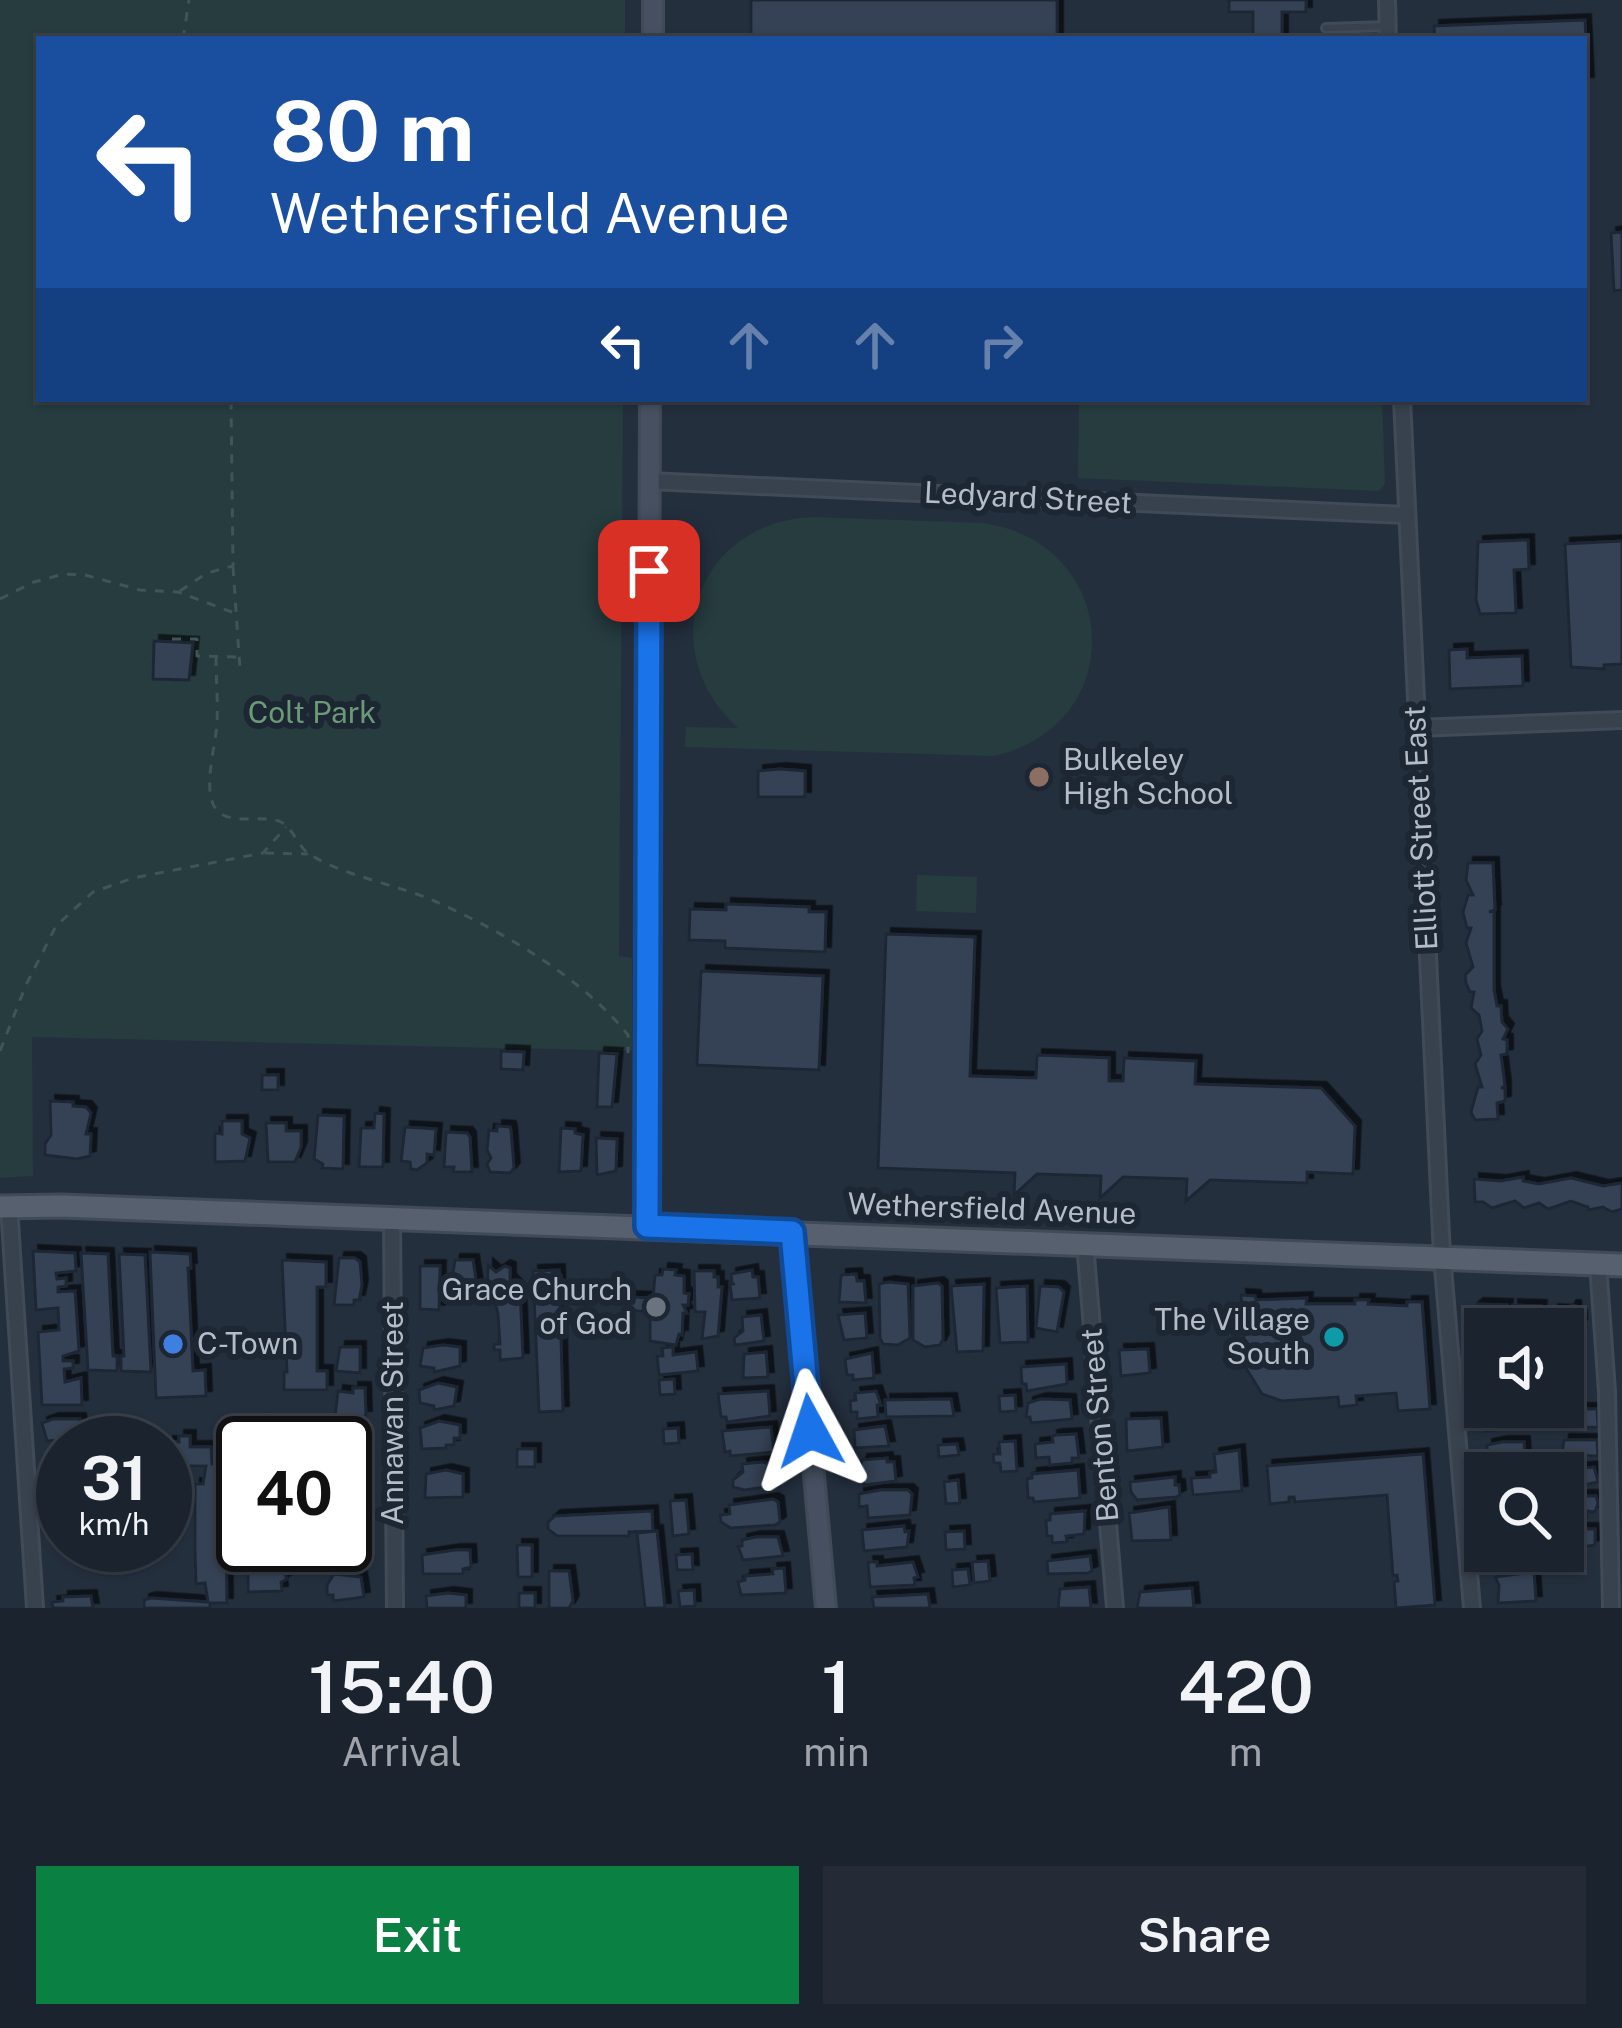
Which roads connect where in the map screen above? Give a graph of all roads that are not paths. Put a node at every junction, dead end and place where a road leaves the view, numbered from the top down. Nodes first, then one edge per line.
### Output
1 (653, 0) edge
2 (1387, 0) edge
3 (1326, 28) dead end
4 (1388, 33) edge
5 (653, 36) edge
6 (650, 402) edge
7 (1402, 402) edge
8 (650, 481) junction
9 (1406, 515) junction
10 (1622, 720) edge
11 (1416, 728) junction
12 (4, 1207) edge
13 (392, 1218) junction
14 (647, 1226) junction
15 (792, 1232) junction
16 (1085, 1243) junction
17 (1442, 1256) junction
18 (1598, 1264) junction
19 (1622, 1265) edge
20 (35, 1608) edge
21 (394, 1608) edge
22 (826, 1608) edge
23 (1115, 1608) edge
24 (1472, 1608) edge
25 (1611, 1608) edge

1 - 5 street
2 - 4 street
3 - 4 lane
6 - 8 street
7 - 9 street, Elliott Street East
8 - 9 street, Ledyard Street
8 - 14 street
9 - 11 street, Elliott Street East
10 - 11 street
11 - 17 street, Elliott Street East
12 - 13 main road, Wethersfield Avenue
12 - 20 street
13 - 14 main road, Wethersfield Avenue
13 - 21 street, Annawan Street
14 - 15 main road, Wethersfield Avenue
15 - 16 main road, Wethersfield Avenue
15 - 22 street
16 - 17 main road, Wethersfield Avenue
16 - 23 street, Benton Street
17 - 18 main road, Wethersfield Avenue
17 - 24 street, Elliott Street East
18 - 19 main road, Wethersfield Avenue
18 - 25 street

